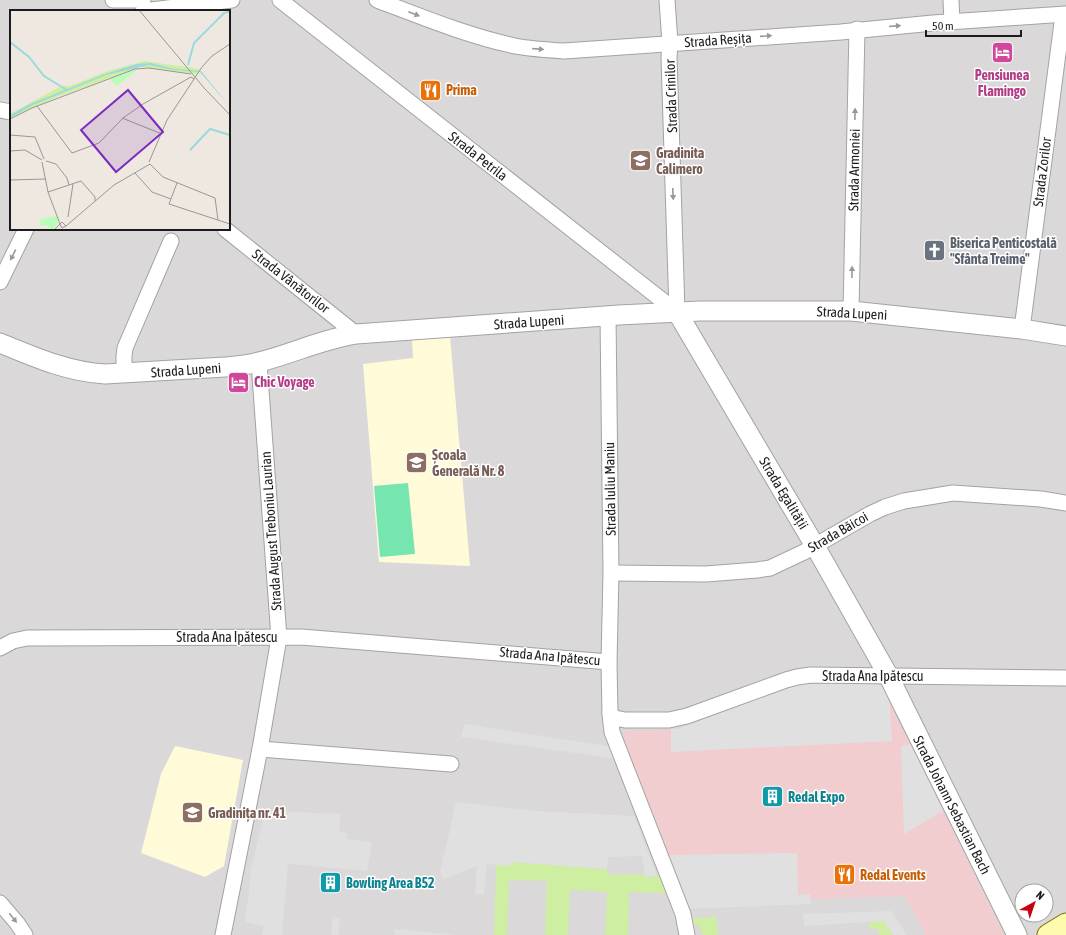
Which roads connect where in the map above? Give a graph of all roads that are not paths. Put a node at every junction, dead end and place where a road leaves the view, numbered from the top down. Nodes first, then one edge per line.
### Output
1 (113, 0) edge
2 (143, 0) edge
3 (232, 0) edge
4 (280, 0) edge
5 (377, 0) edge
6 (667, 0) edge
7 (951, 0) edge
8 (142, 10) edge
9 (150, 10) edge
10 (1065, 14) edge
11 (952, 22) junction
12 (857, 29) junction
13 (670, 43) junction
14 (0, 110) edge
15 (10, 112) edge
16 (26, 230) edge
17 (225, 230) edge
18 (171, 241) dead end
19 (0, 282) edge
20 (851, 311) junction
21 (677, 312) junction
22 (608, 316) junction
23 (1022, 329) junction
24 (356, 334) junction
25 (1066, 336) edge
26 (0, 344) edge
27 (259, 362) junction
28 (124, 373) junction
29 (1066, 503) edge
30 (815, 546) junction
31 (610, 573) junction
32 (279, 638) junction
33 (2, 643) edge
34 (609, 662) junction
35 (888, 675) junction
36 (1066, 678) edge
37 (610, 714) junction
38 (260, 749) junction
39 (451, 764) dead end
40 (0, 903) edge
41 (1066, 924) edge
42 (25, 935) edge
43 (223, 935) edge
44 (687, 935) edge
45 (1017, 935) edge
46 (1048, 935) edge

1 - 2 street
2 - 8 street
3 - 9 street
4 - 21 street, Strada Petrila
5 -> 13 street, Strada Reșița
6 - 13 street, Strada Crinilor
7 - 11 street
10 - 11 street, Strada Reșița
10 - 23 street, Strada Zorilor
12 -> 11 street, Strada Reșița
13 -> 12 street, Strada Reșița
20 -> 12 street, Strada Armoniei
13 -> 21 street, Strada Crinilor
14 - 15 street
16 -> 19 street
17 - 24 street, Strada Vânătorilor
18 - 28 street
20 - 21 street, Strada Lupeni
20 - 23 street, Strada Lupeni
21 - 22 street, Strada Lupeni
21 - 30 street, Strada Egalității
22 - 24 street, Strada Lupeni
22 - 31 street, Strada Iuliu Maniu
23 - 25 street, Strada Lupeni
24 - 27 street, Strada Lupeni
26 - 28 street, Strada Lupeni
27 - 28 street, Strada Lupeni
27 - 32 street, Strada August Treboniu Laurian
29 - 30 street, Strada Băicoi
30 - 31 street, Strada Băicoi
30 - 35 street, Strada Egalității
31 - 34 street, Strada Iuliu Maniu
32 - 33 street, Strada Ana Ipătescu
32 - 34 street, Strada Ana Ipătescu
32 - 38 street, Strada August Treboniu Laurian
34 - 37 street, Strada Ana Ipătescu
35 - 36 street, Strada Ana Ipătescu
35 - 37 street, Strada Ana Ipătescu
35 - 45 street, Strada Johann Sebastian Bach
37 - 44 street
38 - 39 street
38 - 43 street, Strada August Treboniu Laurian
40 -> 42 street
41 - 46 main road

